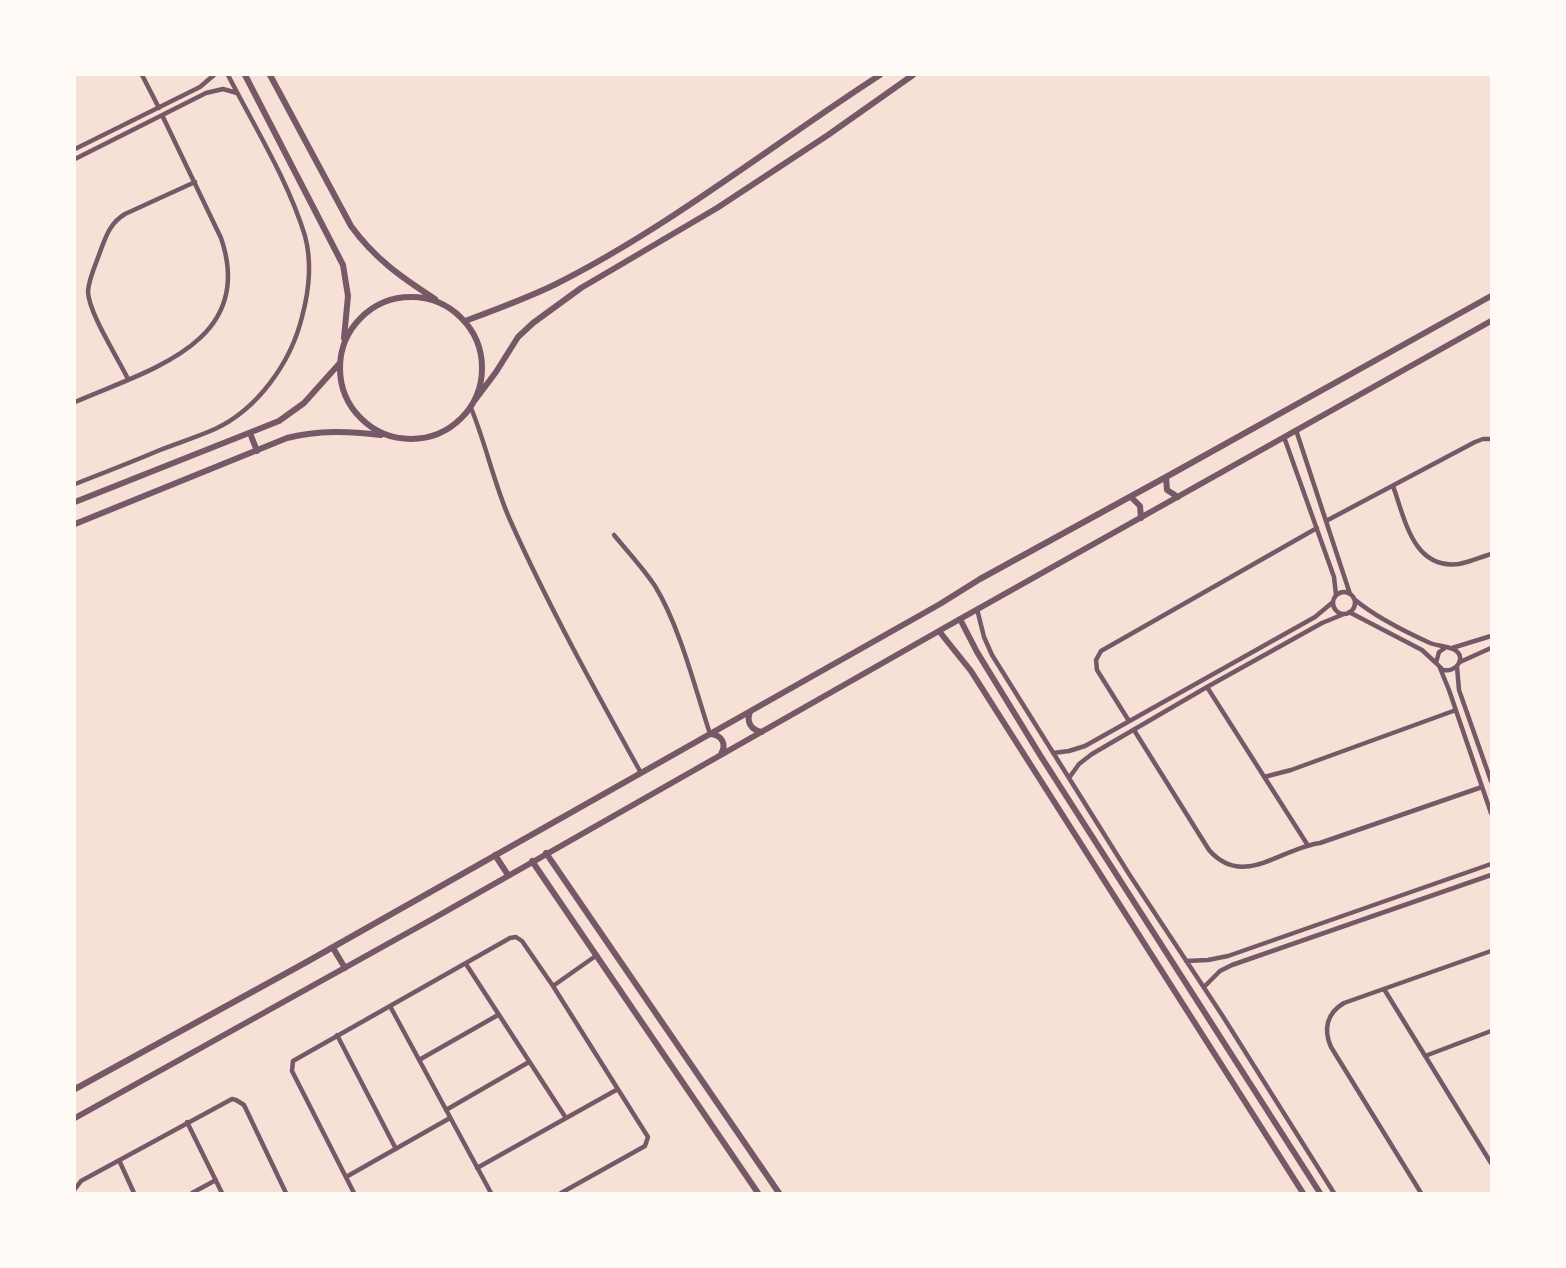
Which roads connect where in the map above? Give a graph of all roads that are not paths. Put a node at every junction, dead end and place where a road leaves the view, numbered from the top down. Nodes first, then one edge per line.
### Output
1 (142, 75) edge
2 (214, 75) edge
3 (228, 75) edge
4 (245, 75) edge
5 (270, 75) edge
6 (880, 75) edge
7 (913, 75) edge
8 (237, 93) junction
9 (159, 108) junction
10 (162, 115) junction
11 (75, 149) edge
12 (75, 159) edge
13 (195, 183) junction
14 (1491, 296) edge
15 (443, 304) junction
16 (465, 321) junction
17 (1491, 321) edge
18 (344, 345) junction
19 (340, 363) junction
20 (129, 379) junction
21 (475, 400) junction
22 (75, 402) edge
23 (471, 408) junction
24 (1296, 430) junction
25 (250, 433) junction
26 (388, 435) junction
27 (1284, 437) junction
28 (1491, 439) edge
29 (257, 451) junction
30 (1166, 477) junction
31 (75, 484) edge
32 (1393, 486) junction
33 (1131, 497) junction
34 (1178, 497) junction
35 (75, 502) edge
36 (1140, 518) junction
37 (1326, 521) junction
38 (75, 524) edge
39 (1317, 528) junction
40 (614, 535) dead end
41 (1491, 554) edge
42 (1336, 595) junction
43 (1352, 597) junction
44 (1333, 602) junction
45 (977, 609) junction
46 (1346, 613) junction
47 (960, 619) junction
48 (939, 632) junction
49 (1491, 636) edge
50 (1445, 648) junction
51 (1452, 648) junction
52 (1491, 648) edge
53 (1436, 663) junction
54 (1458, 665) junction
55 (1440, 668) junction
56 (1207, 687) junction
57 (1456, 710) junction
58 (750, 711) junction
59 (1129, 721) junction
60 (1134, 730) junction
61 (762, 732) junction
62 (710, 734) junction
63 (1053, 753) junction
64 (721, 754) junction
65 (641, 773) junction
66 (1264, 777) junction
67 (1069, 778) junction
68 (1491, 780) edge
69 (1482, 787) junction
70 (1491, 813) edge
71 (1307, 844) junction
72 (546, 853) junction
73 (495, 855) junction
74 (532, 861) junction
75 (1491, 864) edge
76 (508, 875) junction
77 (1491, 875) edge
78 (333, 948) junction
79 (1491, 951) edge
80 (597, 955) junction
81 (1169, 957) junction
82 (1186, 960) junction
83 (466, 964) junction
84 (1157, 965) junction
85 (345, 968) junction
86 (553, 986) junction
87 (1204, 987) junction
88 (1384, 989) junction
89 (390, 1006) junction
90 (498, 1015) junction
91 (1491, 1031) edge
92 (337, 1035) junction
93 (1425, 1056) junction
94 (419, 1060) junction
95 (529, 1062) junction
96 (75, 1089) edge
97 (618, 1089) junction
98 (446, 1110) junction
99 (75, 1118) edge
100 (450, 1118) junction
101 (566, 1119) junction
102 (187, 1122) junction
103 (396, 1149) junction
104 (119, 1160) junction
105 (1491, 1163) edge
106 (477, 1168) junction
107 (346, 1177) junction
108 (216, 1180) junction
109 (75, 1189) edge
110 (134, 1193) edge
111 (192, 1193) edge
112 (222, 1193) edge
113 (286, 1193) edge
114 (354, 1193) edge
115 (491, 1193) edge
116 (561, 1193) edge
117 (758, 1193) edge
118 (779, 1193) edge
119 (1303, 1193) edge
120 (1320, 1193) edge
121 (1334, 1193) edge
122 (1421, 1193) edge

1 - 9 street
2 - 9 street
3 - 8 street
4 - 18 street
5 - 15 street
6 - 16 street
7 - 21 street
8 - 10 street
8 - 31 street
9 - 11 street
10 - 12 street
10 - 13 street
13 - 20 street
13 - 20 street
14 - 30 street
15 - 16 street
15 - 18 street
16 - 21 street
17 - 24 street
18 - 19 street
19 - 25 street
19 - 26 street
20 - 22 street
21 - 23 street
23 - 26 street
23 - 65 street
24 - 27 street
24 - 37 street
25 - 29 street
25 - 35 street
26 - 29 street
27 - 34 street
27 - 39 street
28 - 32 street
29 - 38 street
30 - 33 street
30 - 34 street
32 - 37 street
32 - 41 street
33 - 36 street
33 - 58 street
34 - 36 street
36 - 45 street
37 - 43 street
39 - 42 street
39 - 59 street
40 - 62 street
42 - 43 street
42 - 44 street
43 - 46 street
43 - 50 street
44 - 46 street
44 - 59 street
45 - 47 street
45 - 63 street
46 - 53 street
46 - 56 street
47 - 48 street
47 - 81 street
48 - 61 street
48 - 84 street
49 - 51 street
50 - 51 street
50 - 53 street
51 - 54 street
52 - 54 street
53 - 55 street
54 - 55 street
54 - 68 street
55 - 57 street
56 - 60 street
56 - 66 street
57 - 66 street
57 - 69 street
58 - 61 street
58 - 62 street
59 - 63 street
60 - 67 street
60 - 71 street
61 - 64 street
62 - 64 street
62 - 65 street
63 - 67 street
64 - 72 street
65 - 73 street
66 - 71 street
67 - 82 street
69 - 70 street
69 - 71 street
72 - 74 street
72 - 118 street
73 - 76 street
73 - 78 street
74 - 76 street
74 - 80 street
75 - 82 street
76 - 85 street
77 - 87 street
78 - 85 street
78 - 96 street
79 - 88 street
80 - 86 street
80 - 117 street
81 - 84 street
81 - 120 street
82 - 87 street
83 - 86 street
83 - 89 street
83 - 90 street
84 - 119 street
85 - 99 street
86 - 97 street
87 - 121 street
88 - 93 street
88 - 122 street
89 - 92 street
89 - 94 street
90 - 94 street
90 - 95 street
91 - 93 street
92 - 103 street
92 - 107 street
93 - 105 street
94 - 98 street
95 - 98 street
95 - 101 street
97 - 101 street
97 - 116 street
98 - 100 street
100 - 103 street
100 - 106 street
101 - 106 street
102 - 104 street
102 - 108 street
102 - 113 street
103 - 107 street
104 - 109 street
104 - 110 street
106 - 115 street
107 - 114 street
108 - 111 street
108 - 112 street

